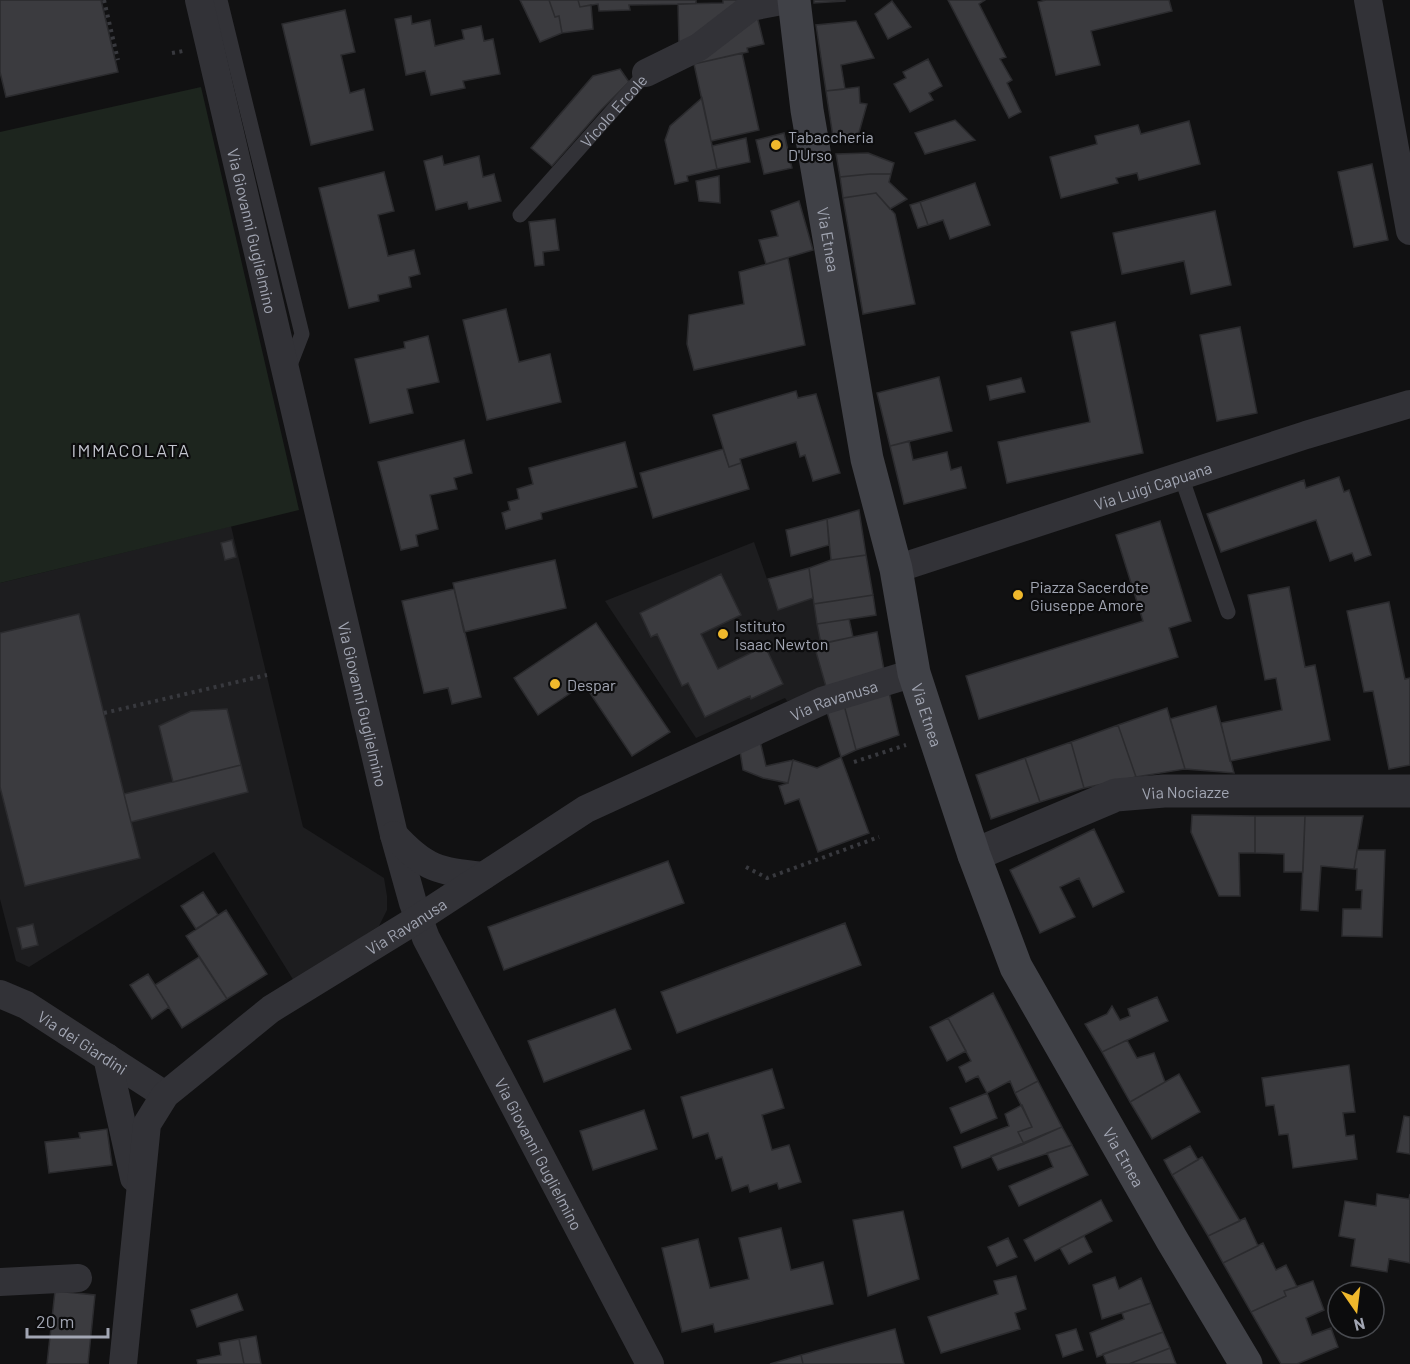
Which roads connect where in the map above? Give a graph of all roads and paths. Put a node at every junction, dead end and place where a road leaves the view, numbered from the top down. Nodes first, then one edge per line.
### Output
1 (104, 0) edge
2 (199, 0) edge
3 (220, 0) edge
4 (787, 0) edge
5 (794, 0) edge
6 (1368, 0) edge
7 (118, 60) dead end
8 (646, 73) joint
9 (520, 215) dead end
10 (1410, 231) edge
11 (286, 375) junction
12 (1410, 404) edge
13 (1181, 476) junction
14 (896, 568) junction
15 (1228, 612) dead end
16 (914, 673) junction
17 (267, 675) dead end
18 (104, 713) dead end
19 (907, 745) dead end
20 (854, 762) dead end
21 (1410, 791) edge
22 (394, 835) junction
23 (879, 837) dead end
24 (974, 855) junction
25 (746, 867) dead end
26 (483, 876) junction
27 (419, 918) junction
28 (0, 994) edge
29 (107, 1058) junction
30 (165, 1095) junction
31 (139, 1202) junction
32 (78, 1278) dead end
33 (0, 1282) edge
34 (123, 1364) edge
35 (650, 1364) edge
36 (1246, 1364) edge

1 - 7 path
2 - 11 street, Via Giovanni Guglielmino
3 - 11 lane
4 - 8 street, Vicolo Ercole
5 - 14 main road, Via Etnea
6 - 10 street
8 - 9 lane, Vicolo Ercole
11 - 22 street, Via Giovanni Guglielmino
12 - 13 street, Via Luigi Capuana
13 - 14 street, Via Luigi Capuana
13 - 15 lane
14 - 16 main road, Via Etnea
16 - 24 main road, Via Etnea
16 - 26 street, Via Ravanusa
17 - 18 path
19 - 20 path
21 - 24 street, Via Nociazze
22 - 26 street
22 - 27 street, Via Giovanni Guglielmino
23 - 25 path
24 - 36 main road, Via Etnea
26 - 27 street, Via Ravanusa
27 - 30 street, Via Ravanusa
27 - 35 street, Via Giovanni Guglielmino
28 - 29 street, Via dei Giardini
29 - 30 street, Via dei Giardini
29 - 31 street
30 - 31 street, Via Ravanusa
31 - 34 street, Via Ravanusa
32 - 33 street

